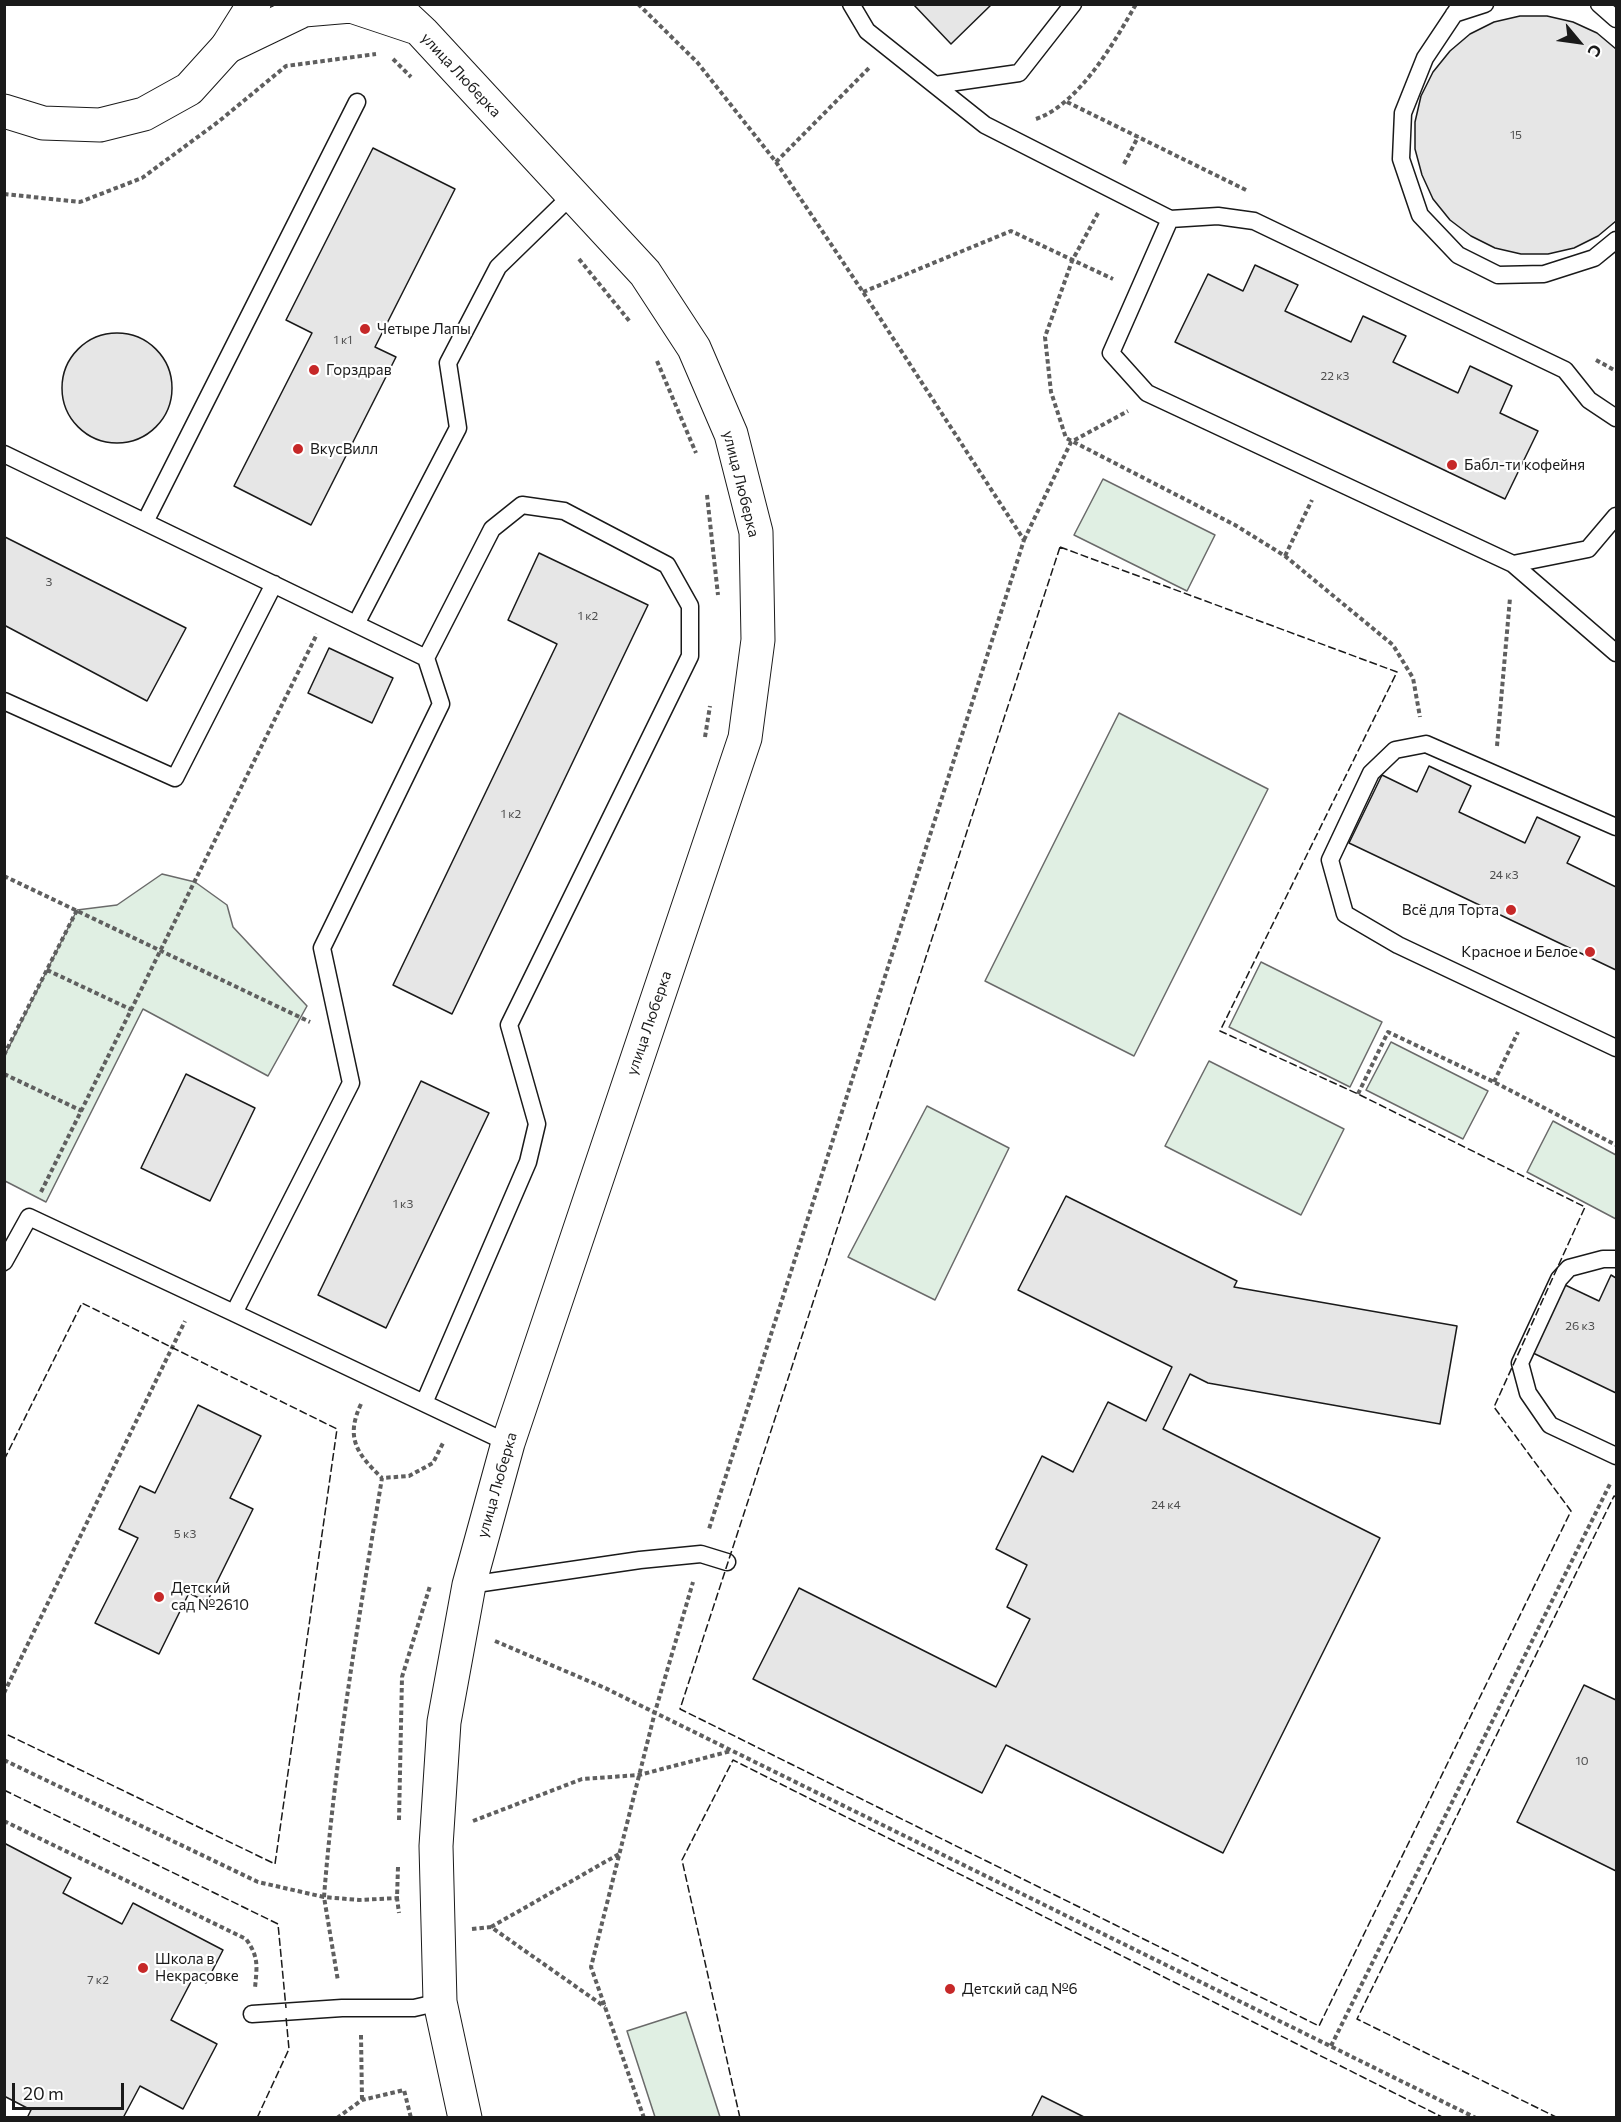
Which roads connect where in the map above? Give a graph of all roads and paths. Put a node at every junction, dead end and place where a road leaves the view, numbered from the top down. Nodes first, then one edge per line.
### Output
1 (254, 4) edge
2 (392, 4) edge
3 (638, 4) edge
4 (851, 4) edge
5 (1073, 4) edge
6 (1136, 4) edge
7 (1485, 4) edge
8 (1599, 4) edge
9 (1457, 9) edge
10 (1617, 19) edge
11 (416, 27) junction
12 (227, 47) junction
13 (888, 48) junction
14 (411, 78) dead end
15 (935, 85) junction
16 (357, 102) dead end
17 (4, 111) edge
18 (998, 132) junction
19 (776, 162) junction
20 (4, 194) edge
21 (572, 195) junction
22 (547, 219) junction
23 (1170, 219) junction
24 (1617, 240) edge
25 (1139, 291) junction
26 (863, 292) junction
27 (636, 328) dead end
28 (655, 357) dead end
29 (1155, 396) junction
30 (1617, 418) edge
31 (4, 454) edge
32 (700, 461) dead end
33 (12, 465) edge
34 (1323, 476) junction
35 (706, 484) dead end
36 (1617, 516) edge
37 (145, 522) junction
38 (1024, 540) junction
39 (1513, 564) junction
40 (274, 584) junction
41 (718, 601) dead end
42 (328, 611) junction
43 (356, 624) junction
44 (1617, 653) edge
45 (426, 658) junction
46 (4, 700) edge
47 (711, 702) dead end
48 (1426, 744) junction
49 (703, 745) dead end
50 (1494, 774) junction
51 (1617, 827) edge
52 (4, 876) edge
53 (76, 910) junction
54 (161, 950) junction
55 (47, 970) junction
56 (1530, 1006) junction
57 (132, 1010) junction
58 (341, 1037) junction
59 (1617, 1048) edge
60 (4, 1055) edge
61 (4, 1074) edge
62 (1494, 1082) junction
63 (1358, 1094) dead end
64 (82, 1111) junction
65 (1617, 1145) edge
66 (29, 1217) junction
67 (1617, 1259) edge
68 (4, 1262) edge
69 (196, 1296) junction
70 (234, 1313) junction
71 (372, 1379) junction
72 (424, 1403) junction
73 (454, 1418) junction
74 (508, 1443) junction
75 (1617, 1456) edge
76 (382, 1478) junction
77 (1611, 1481) dead end
78 (701, 1554) junction
79 (727, 1562) dead end
80 (469, 1585) junction
81 (461, 1627) junction
82 (4, 1693) edge
83 (655, 1712) junction
84 (732, 1750) junction
85 (4, 1760) edge
86 (639, 1775) junction
87 (4, 1821) edge
88 (436, 1835) junction
89 (620, 1854) junction
90 (324, 1897) junction
91 (437, 1897) junction
92 (491, 1927) junction
93 (438, 1931) junction
94 (440, 2002) junction
95 (605, 2007) junction
96 (342, 2008) junction
97 (252, 2014) joint
98 (372, 2032) dead end
99 (1331, 2046) junction
100 (362, 2100) junction
101 (337, 2118) edge
102 (411, 2118) edge
103 (465, 2118) edge
104 (644, 2118) edge
105 (1476, 2118) edge

1 - 12 street
2 - 11 street, улица Люберка
3 - 19 path
4 - 13 lane
5 - 15 lane
6 - 18 path
7 - 9 lane
8 - 10 lane
9 - 24 lane
11 - 12 street, улица Люберка
11 - 21 street, улица Люберка
12 - 17 street
13 - 15 lane
13 - 19 path
14 - 20 path
15 - 18 lane
16 - 37 lane
18 - 23 lane
19 - 26 path
21 - 22 lane
21 - 74 street, улица Люберка
22 - 27 path
22 - 43 lane
23 - 25 lane
23 - 30 lane
25 - 26 path
25 - 29 lane
26 - 38 path
28 - 32 path
29 - 34 lane
29 - 38 path
31 - 33 lane
33 - 37 lane
34 - 39 lane
34 - 48 path
35 - 41 path
36 - 39 lane
37 - 40 lane
38 - 78 path
39 - 44 lane
39 - 50 path
40 - 42 lane
40 - 46 lane
42 - 43 lane
42 - 54 path
43 - 45 lane
45 - 58 lane
45 - 72 lane
47 - 49 path
48 - 50 lane
48 - 56 lane
50 - 51 lane
52 - 53 path
53 - 54 path
53 - 55 path
54 - 57 path
54 - 58 path
55 - 57 path
55 - 60 path
56 - 59 lane
56 - 62 path
57 - 64 path
58 - 70 lane
61 - 64 path
62 - 63 path
62 - 65 path
64 - 66 path
66 - 68 lane
66 - 69 lane
67 - 75 lane
69 - 70 lane
69 - 82 path
70 - 71 lane
71 - 72 lane
71 - 76 path
72 - 73 lane
73 - 74 lane
73 - 76 path
74 - 80 street, улица Люберка
76 - 90 path
77 - 99 path
78 - 79 lane
78 - 80 lane
78 - 83 path
80 - 81 street, улица Люберка
81 - 83 path
81 - 88 street, улица Люберка
83 - 84 path
83 - 86 path
84 - 86 path
84 - 99 path
85 - 90 path
86 - 88 path
86 - 89 path
87 - 97 path
88 - 91 street, улица Люберка
89 - 92 path
89 - 95 path
90 - 91 path
90 - 96 path
91 - 93 street, улица Люберка
92 - 93 path
92 - 95 path
93 - 94 street, улица Люберка
94 - 96 lane
94 - 103 street, улица Люберка
95 - 104 path
96 - 97 lane
98 - 100 path
99 - 105 path
100 - 101 path
100 - 102 path

